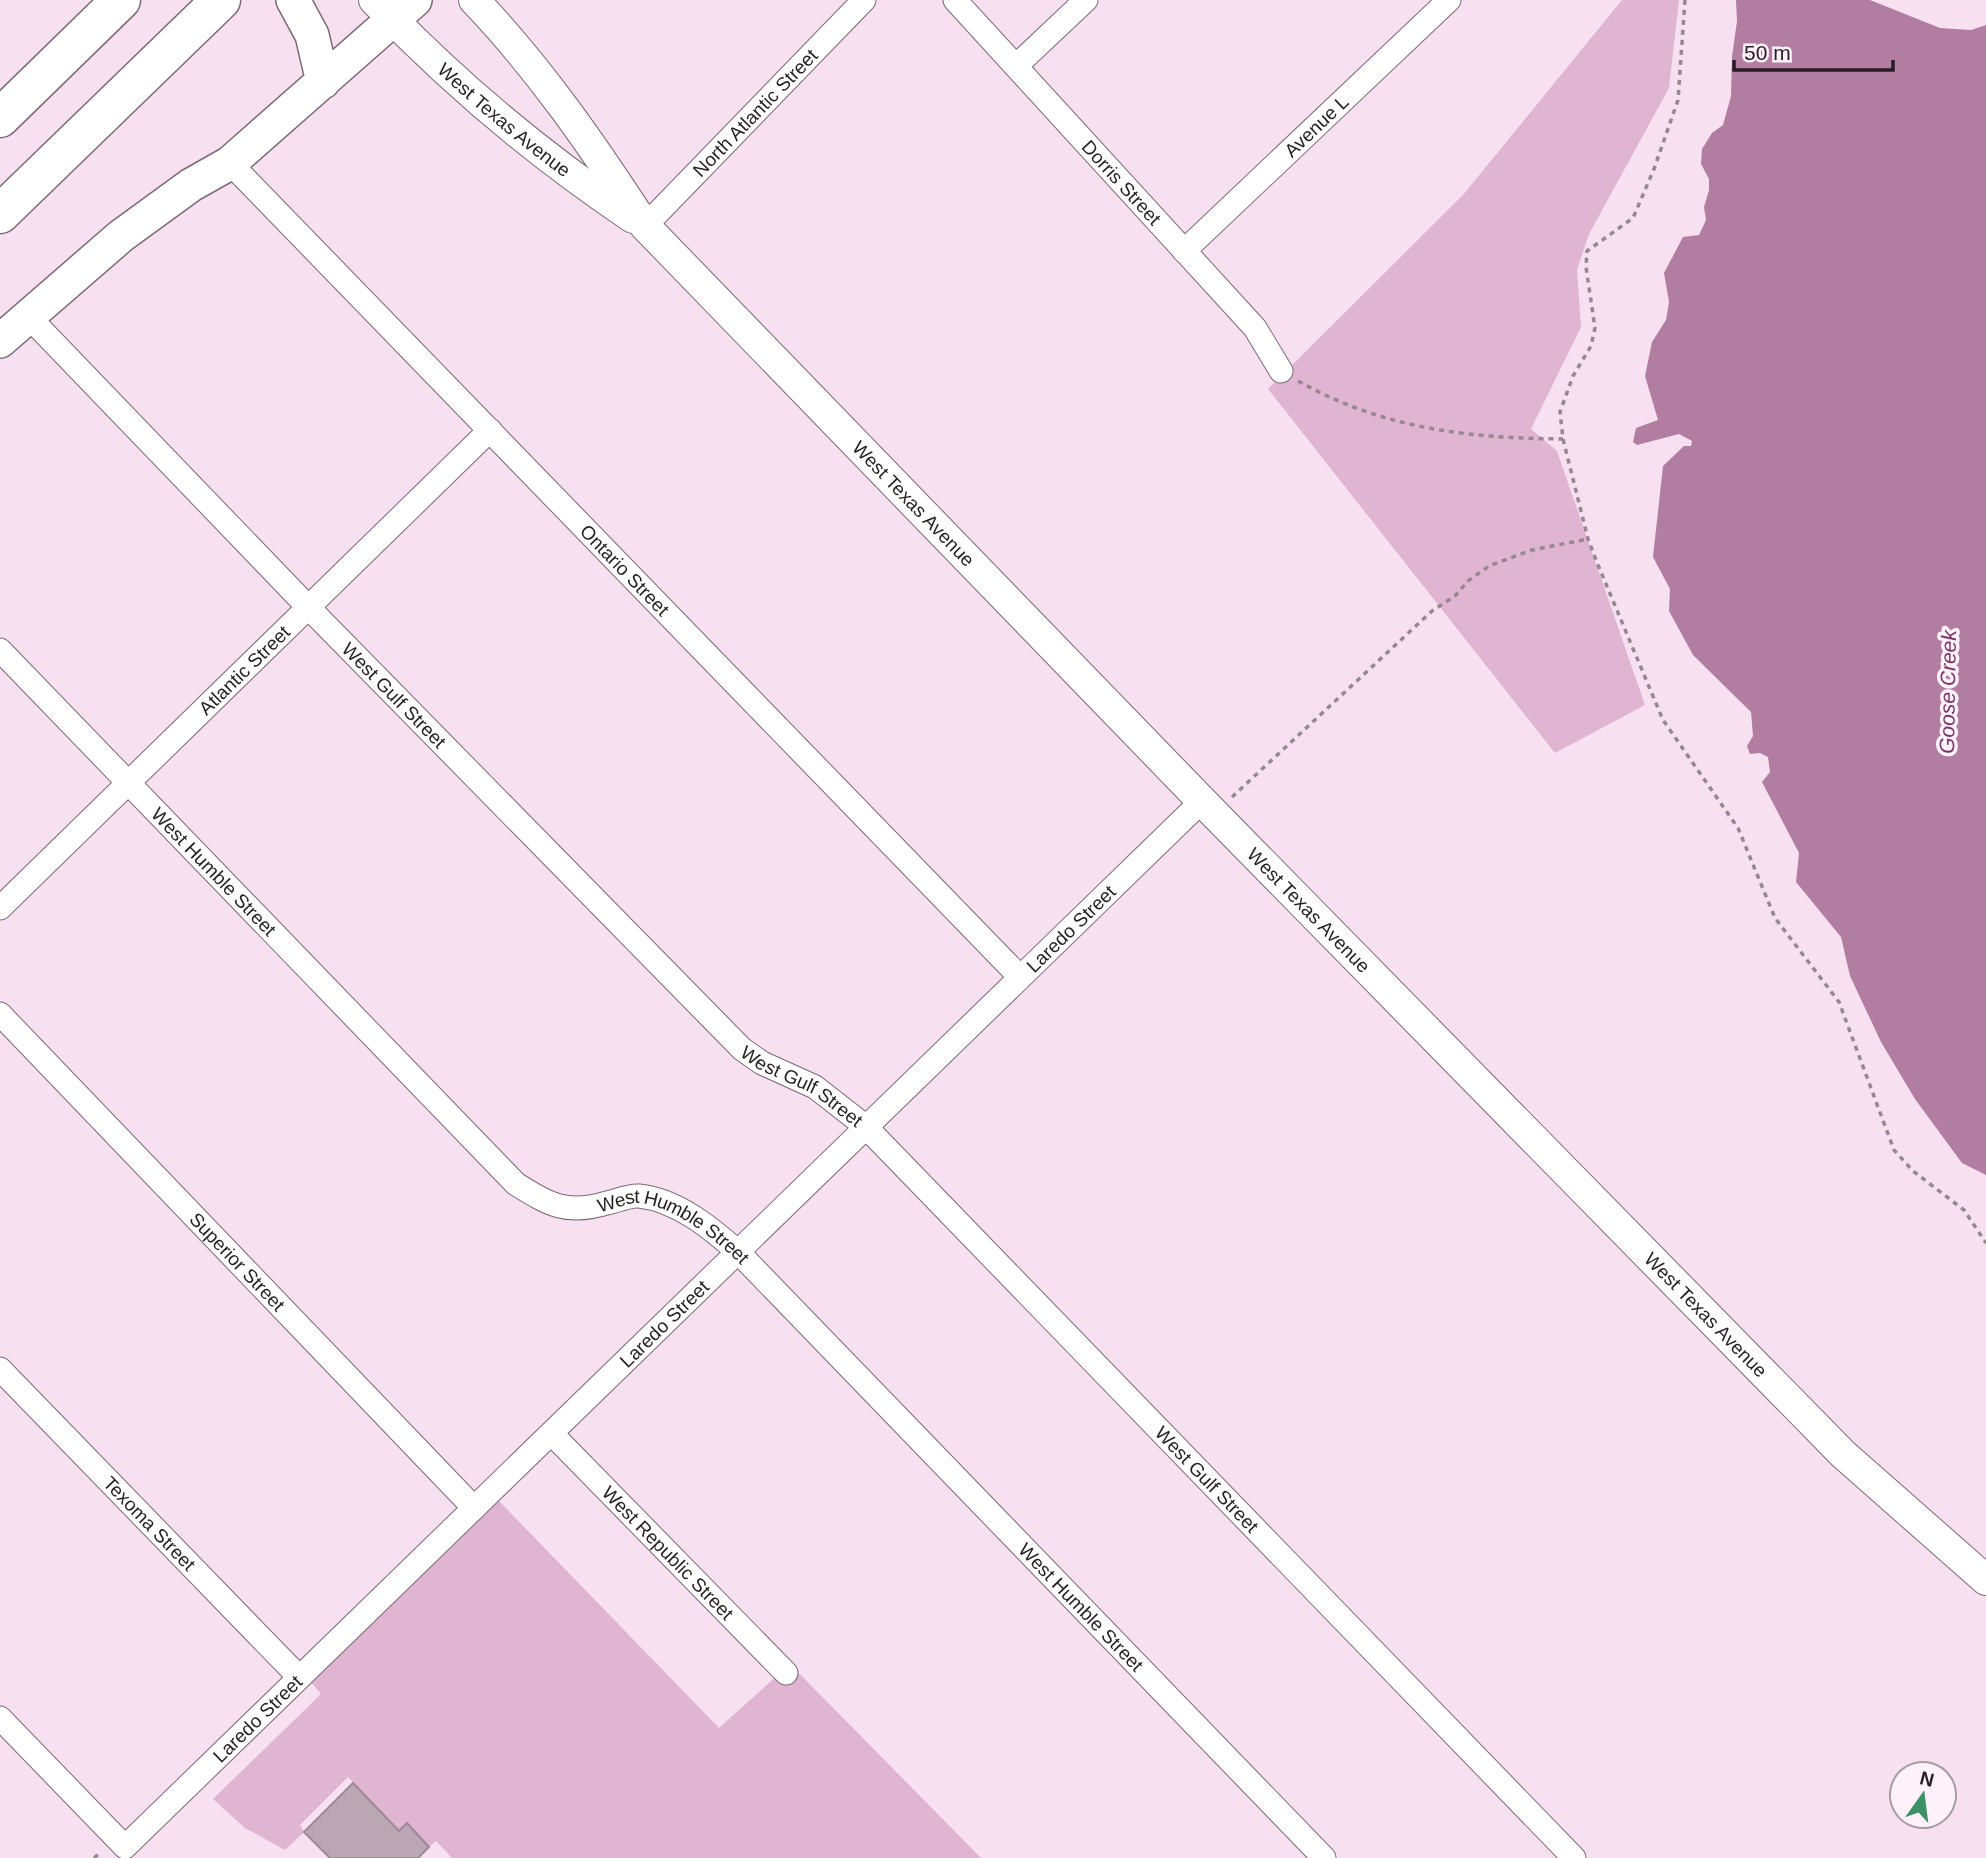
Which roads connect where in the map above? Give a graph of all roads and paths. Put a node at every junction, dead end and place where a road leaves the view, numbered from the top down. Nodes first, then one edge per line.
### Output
1 (121, 0) edge
2 (221, 0) edge
3 (293, 0) edge
4 (474, 0) edge
5 (864, 0) edge
6 (955, 0) edge
7 (1086, 0) edge
8 (1449, 0) edge
9 (1685, 0) edge
10 (394, 7) edge
11 (68, 52) junction
12 (1016, 66) junction
13 (323, 82) junction
14 (0, 92) edge
15 (0, 118) edge
16 (84, 132) junction
17 (230, 163) junction
18 (0, 214) edge
19 (0, 225) edge
20 (645, 226) junction
21 (1184, 251) junction
22 (28, 316) junction
23 (0, 341) edge
24 (1281, 371) joint
25 (490, 430) junction
26 (1563, 439) junction
27 (1588, 539) junction
28 (308, 607) junction
29 (0, 650) edge
30 (128, 782) junction
31 (1208, 807) junction
32 (0, 908) edge
33 (1020, 977) junction
34 (0, 1014) edge
35 (865, 1126) junction
36 (1986, 1243) edge
37 (738, 1252) junction
38 (0, 1369) edge
39 (552, 1434) junction
40 (474, 1508) junction
41 (1986, 1580) edge
42 (786, 1673) dead end
43 (299, 1676) junction
44 (0, 1718) edge
45 (1324, 1858) edge
46 (1574, 1858) edge

1 - 11 highway
2 - 16 highway
3 - 13 main road
4 - 20 street, West Texas Avenue
5 - 20 street, North Atlantic Street
6 - 12 street, Dorris Street
7 - 12 street
8 - 21 street, Avenue L
9 - 26 path
10 - 13 main road
10 - 20 street, West Texas Avenue
11 - 14 highway
11 - 15 highway
12 - 21 street, Dorris Street
13 - 17 main road
16 - 18 highway
16 - 19 highway
17 - 22 main road
17 - 25 street, Ontario Street
20 - 31 street, West Texas Avenue
21 - 24 street, Dorris Street
22 - 23 main road
22 - 28 street, West Gulf Street
24 - 26 path
25 - 28 street, Atlantic Street
25 - 33 street, Ontario Street
26 - 27 path
27 - 31 path
27 - 36 path
28 - 30 street, Atlantic Street
28 - 35 street, West Gulf Street
29 - 30 street, West Humble Street
30 - 32 street, Atlantic Street
30 - 37 street, West Humble Street
31 - 33 street, Laredo Street
31 - 41 street, West Texas Avenue
33 - 35 street, Laredo Street
34 - 40 street, Superior Street
35 - 37 street, Laredo Street
35 - 46 street, West Gulf Street
37 - 39 street, Laredo Street
37 - 45 street, West Humble Street
38 - 43 street, Texoma Street
39 - 40 street, Laredo Street
39 - 42 street, West Republic Street
40 - 43 street, Laredo Street
43 - 44 street, Laredo Street

